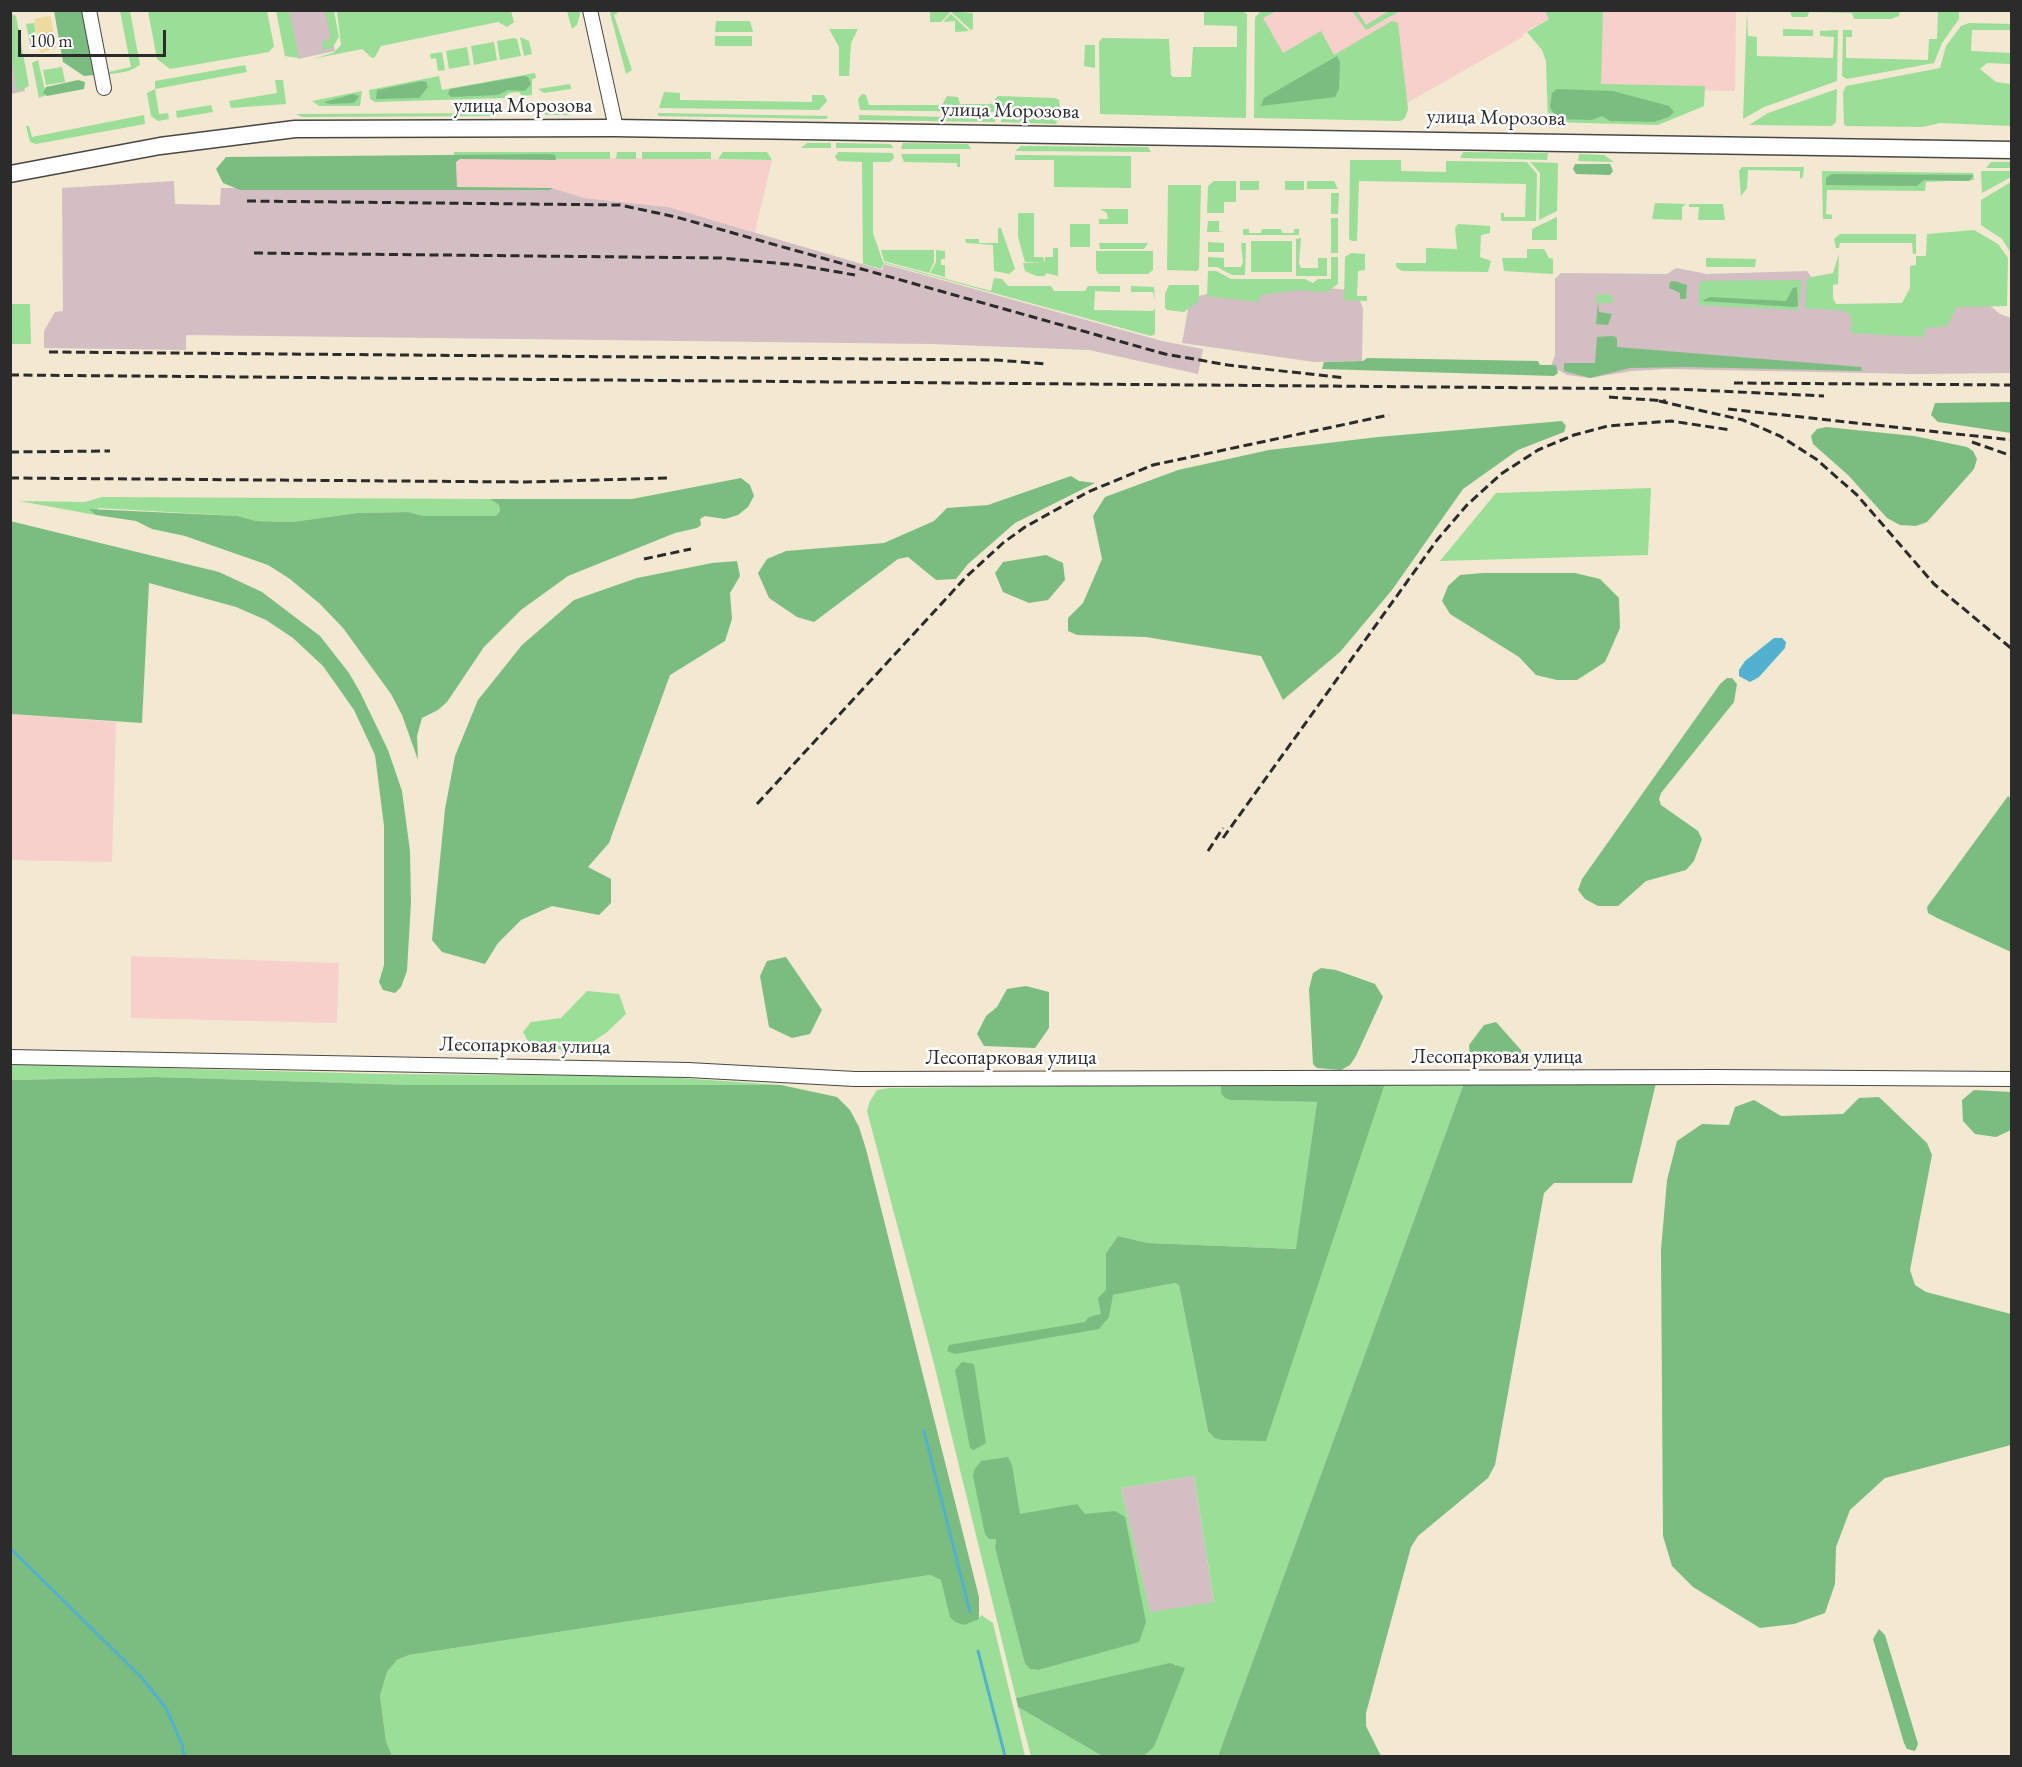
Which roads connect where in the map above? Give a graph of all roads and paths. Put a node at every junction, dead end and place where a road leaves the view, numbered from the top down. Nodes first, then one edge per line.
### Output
1 (89, 10) edge
2 (590, 10) edge
3 (104, 88) dead end
4 (616, 128) junction
5 (2012, 150) edge
6 (10, 174) edge
7 (10, 1057) edge
8 (2012, 1079) edge

1 - 3 street
2 - 4 street
4 - 5 main road, улица Морозова
4 - 6 main road, улица Морозова
7 - 8 street, Лесопарковая улица

